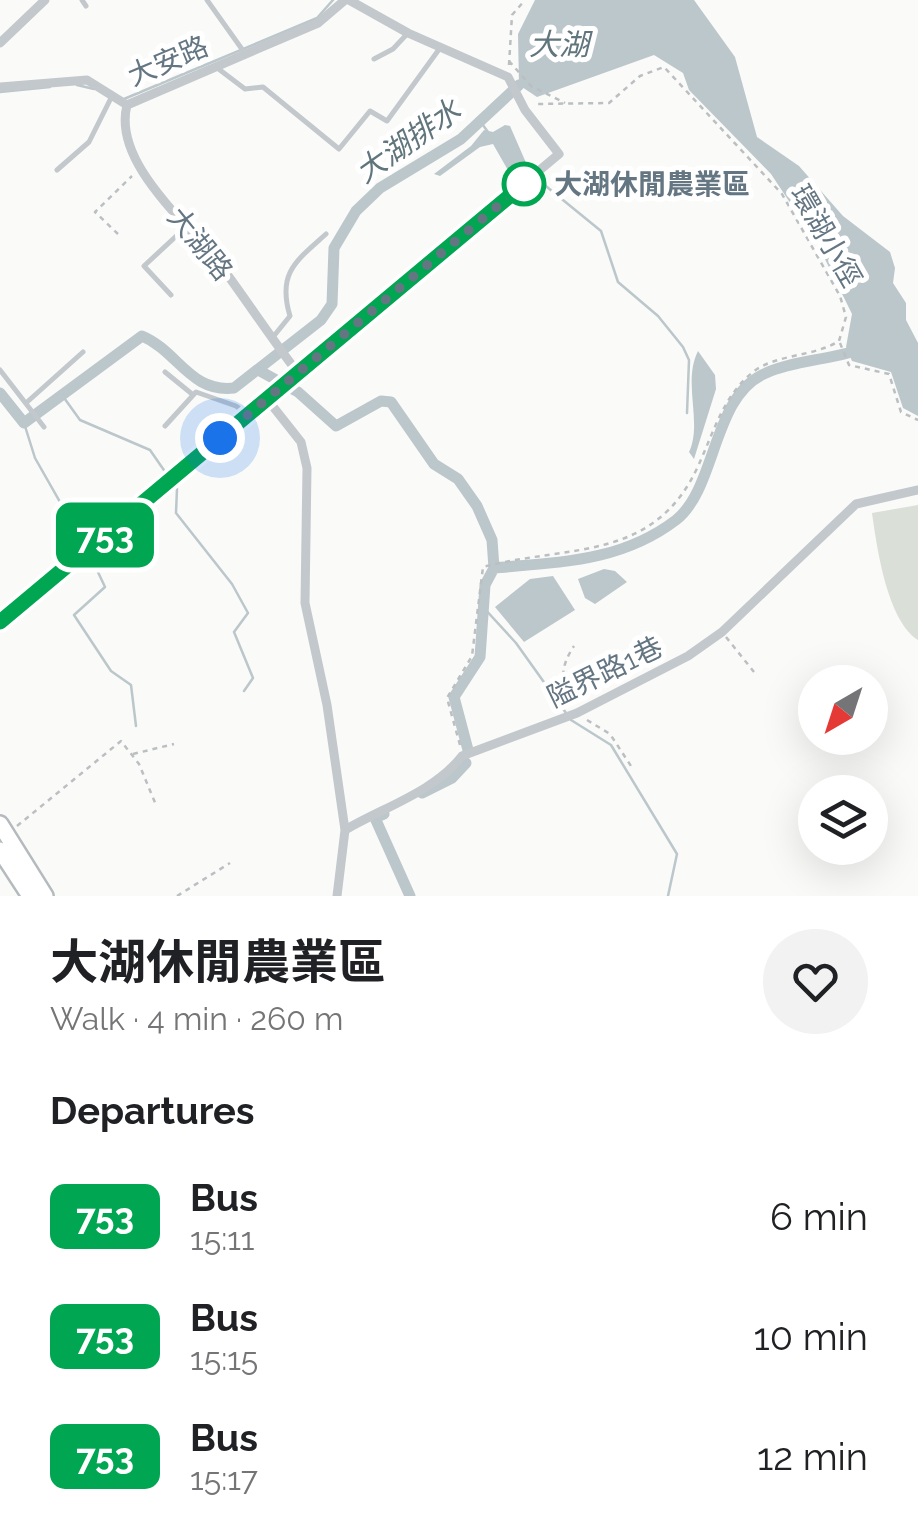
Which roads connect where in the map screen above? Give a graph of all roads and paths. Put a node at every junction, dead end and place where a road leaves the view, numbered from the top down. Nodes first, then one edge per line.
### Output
1 (46, 0) edge
2 (207, 0) edge
3 (347, 0) edge
4 (385, 0) edge
5 (525, 0) edge
6 (375, 13) junction
7 (408, 33) junction
8 (0, 43) edge
9 (440, 48) junction
10 (244, 52) junction
11 (374, 59) dead end
12 (509, 61) junction
13 (215, 66) junction
14 (508, 77) junction
15 (0, 87) edge
16 (113, 93) junction
17 (127, 104) junction
18 (567, 104) junction
19 (525, 110) junction
20 (140, 168) junction
21 (58, 170) dead end
22 (186, 227) junction
23 (118, 234) dead end
24 (326, 234) dead end
25 (171, 295) dead end
26 (271, 339) junction
27 (840, 341) junction
28 (84, 352) dead end
29 (0, 370) edge
30 (165, 372) dead end
31 (298, 373) junction
32 (192, 394) junction
33 (267, 400) junction
34 (26, 403) junction
35 (248, 415) junction
36 (918, 420) edge
37 (165, 426) dead end
38 (44, 428) dead end
39 (918, 490) edge
40 (0, 622) edge
41 (722, 632) junction
42 (754, 672) dead end
43 (174, 744) dead end
44 (132, 754) junction
45 (462, 756) junction
46 (156, 806) dead end
47 (345, 830) junction
48 (2, 836) edge
49 (230, 863) dead end
50 (30, 896) edge
51 (45, 896) edge
52 (177, 896) edge
53 (336, 896) edge

1 - 8 street
2 - 10 lane
3 - 6 street, 大安路
3 - 10 street, 大安路
4 - 6 street
5 - 12 path
6 - 7 street, 大安路
7 - 9 street, 大安路
7 - 11 lane
9 - 13 lane
9 - 14 street, 大安路
10 - 13 street, 大安路
12 - 14 path
12 - 18 path
13 - 17 street, 大安路
14 - 19 street
15 - 16 street, 大安路
16 - 17 street, 大安路
16 - 21 lane
17 - 20 street, 大湖路
18 - 19 path
18 - 27 path, 環湖小徑
19 - 31 street
20 - 22 street, 大湖路
20 - 23 path
22 - 25 lane
22 - 26 street, 大湖路
24 - 26 lane
26 - 31 street, 大湖路
27 - 36 path
27 - 45 path
28 - 34 lane
29 - 34 lane
30 - 32 lane
31 - 33 street
32 - 35 lane
32 - 37 lane
33 - 35 street
33 - 47 street
34 - 38 lane
35 - 40 street
39 - 41 street, 隘界路1巷
41 - 42 path
41 - 45 street, 隘界路1巷
43 - 44 path
44 - 46 path
44 - 48 path
45 - 47 street, 隘界路1巷
47 - 53 street
48 - 50 main road
48 - 51 main road
49 - 52 path

